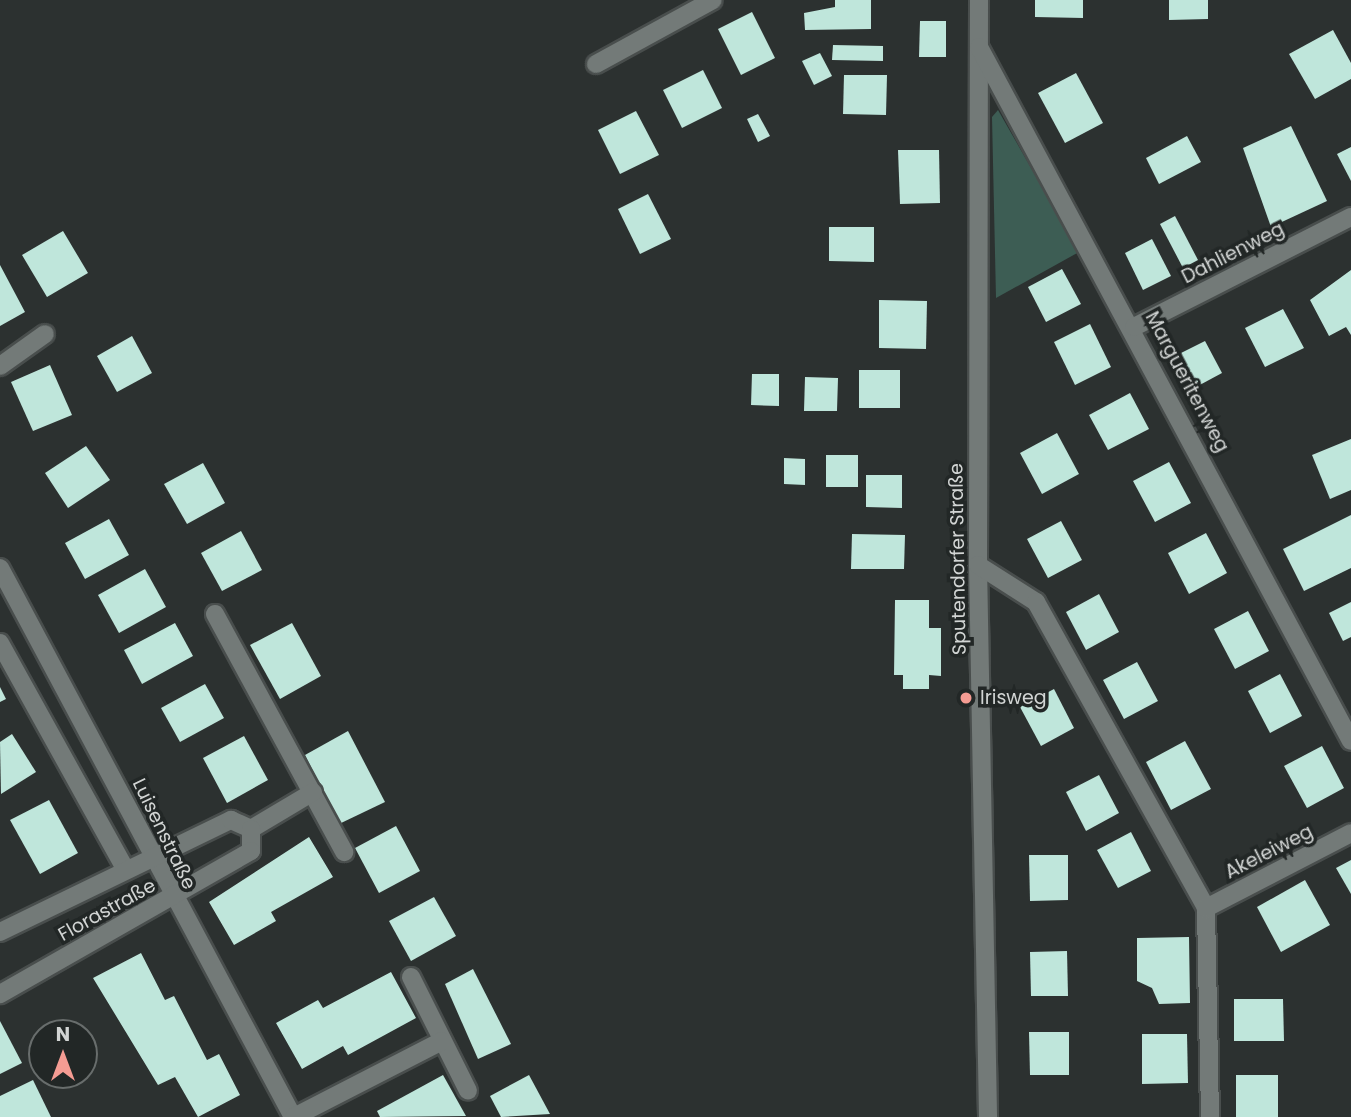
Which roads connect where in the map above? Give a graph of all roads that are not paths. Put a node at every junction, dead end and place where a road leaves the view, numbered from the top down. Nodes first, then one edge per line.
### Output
1 (713, 0) edge
2 (979, 0) edge
3 (979, 46) junction
4 (596, 64) dead end
5 (1351, 217) edge
6 (1134, 327) junction
7 (45, 334) dead end
8 (0, 366) edge
9 (978, 565) junction
10 (0, 568) edge
11 (215, 614) dead end
12 (0, 643) edge
13 (1351, 741) edge
14 (313, 792) junction
15 (251, 829) junction
16 (1351, 833) edge
17 (344, 852) dead end
18 (148, 856) junction
19 (124, 867) junction
20 (172, 898) junction
21 (1206, 908) junction
22 (0, 932) edge
23 (411, 977) dead end
24 (0, 994) edge
25 (442, 1041) junction
26 (468, 1091) dead end
27 (293, 1117) edge
28 (988, 1117) edge
29 (1210, 1117) edge

1 - 4 street
2 - 3 street, Sputendorfer Straße
3 - 6 street, Margueritenweg
3 - 9 street, Sputendorfer Straße
5 - 6 street, Dahlienweg
6 - 13 street, Margueritenweg
7 - 8 street
9 - 21 street
9 - 28 street, Sputendorfer Straße
10 - 18 street, Luisenstraße
11 - 14 street
12 - 19 street
14 - 15 street
14 - 17 street
15 - 18 street, Florastraße
15 - 20 street, Florastraße
16 - 21 street, Akeleiweg
18 - 19 street, Florastraße
18 - 20 street, Luisenstraße
19 - 22 street, Florastraße
20 - 24 street, Florastraße
20 - 27 street, Luisenstraße
21 - 29 street
23 - 25 street
25 - 26 street
25 - 27 street, Luisenstraße

